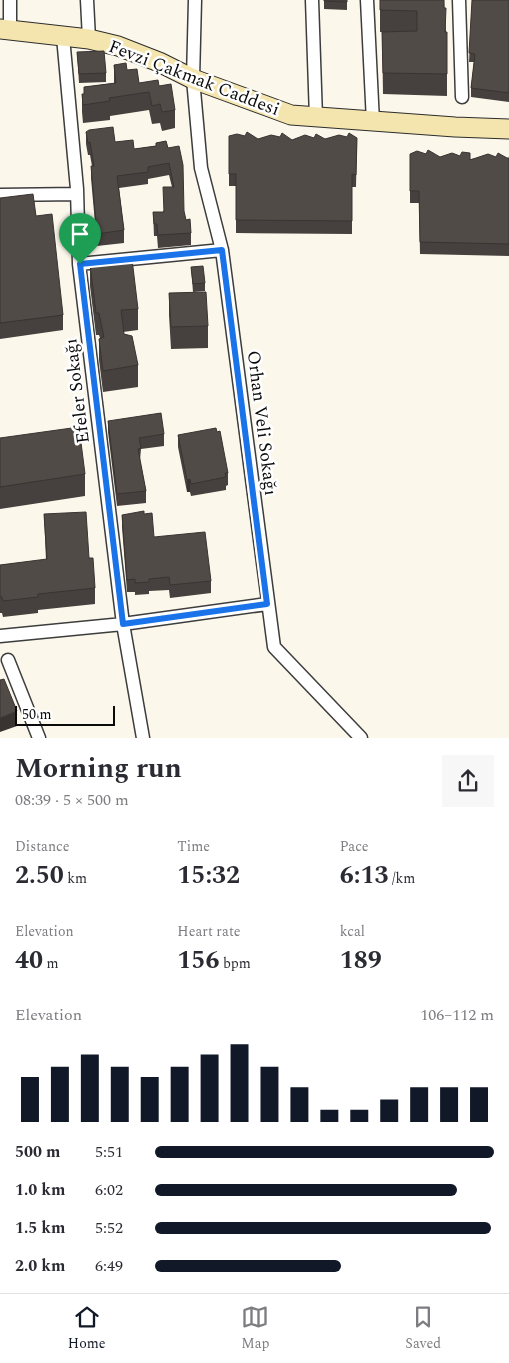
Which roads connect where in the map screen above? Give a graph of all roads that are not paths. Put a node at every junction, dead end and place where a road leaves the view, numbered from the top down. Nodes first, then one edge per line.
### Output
1 (10, 0) edge
2 (87, 0) edge
3 (195, 0) edge
4 (312, 0) edge
5 (367, 0) edge
6 (459, 0) edge
7 (5, 30) edge
8 (63, 37) junction
9 (89, 39) junction
10 (193, 80) junction
11 (462, 97) dead end
12 (316, 118) junction
13 (373, 122) junction
14 (509, 129) edge
15 (77, 194) junction
16 (0, 195) edge
17 (222, 250) junction
18 (80, 264) junction
19 (267, 604) junction
20 (123, 624) junction
21 (0, 636) edge
22 (8, 660) dead end
23 (39, 738) edge
24 (143, 738) edge
25 (361, 738) edge

1 - 7 street
2 - 9 street
3 - 10 street, Orhan Veli Sokağı
4 - 12 street
5 - 13 street
6 - 11 street
7 - 8 street, Fevzi Çakmak Caddesi
8 - 9 street, Fevzi Çakmak Caddesi
8 - 15 street, Efeler Sokağı
9 - 10 street, Fevzi Çakmak Caddesi
10 - 12 street, Fevzi Çakmak Caddesi
10 - 17 street, Orhan Veli Sokağı
12 - 13 street, Fevzi Çakmak Caddesi
13 - 14 street, Fevzi Çakmak Caddesi
15 - 16 street
15 - 18 street, Efeler Sokağı
17 - 18 street
17 - 19 street, Orhan Veli Sokağı
18 - 20 street, Efeler Sokağı
19 - 20 street
19 - 25 street, Orhan Veli Sokağı
20 - 21 street
20 - 24 street, Efeler Sokağı
22 - 23 street

